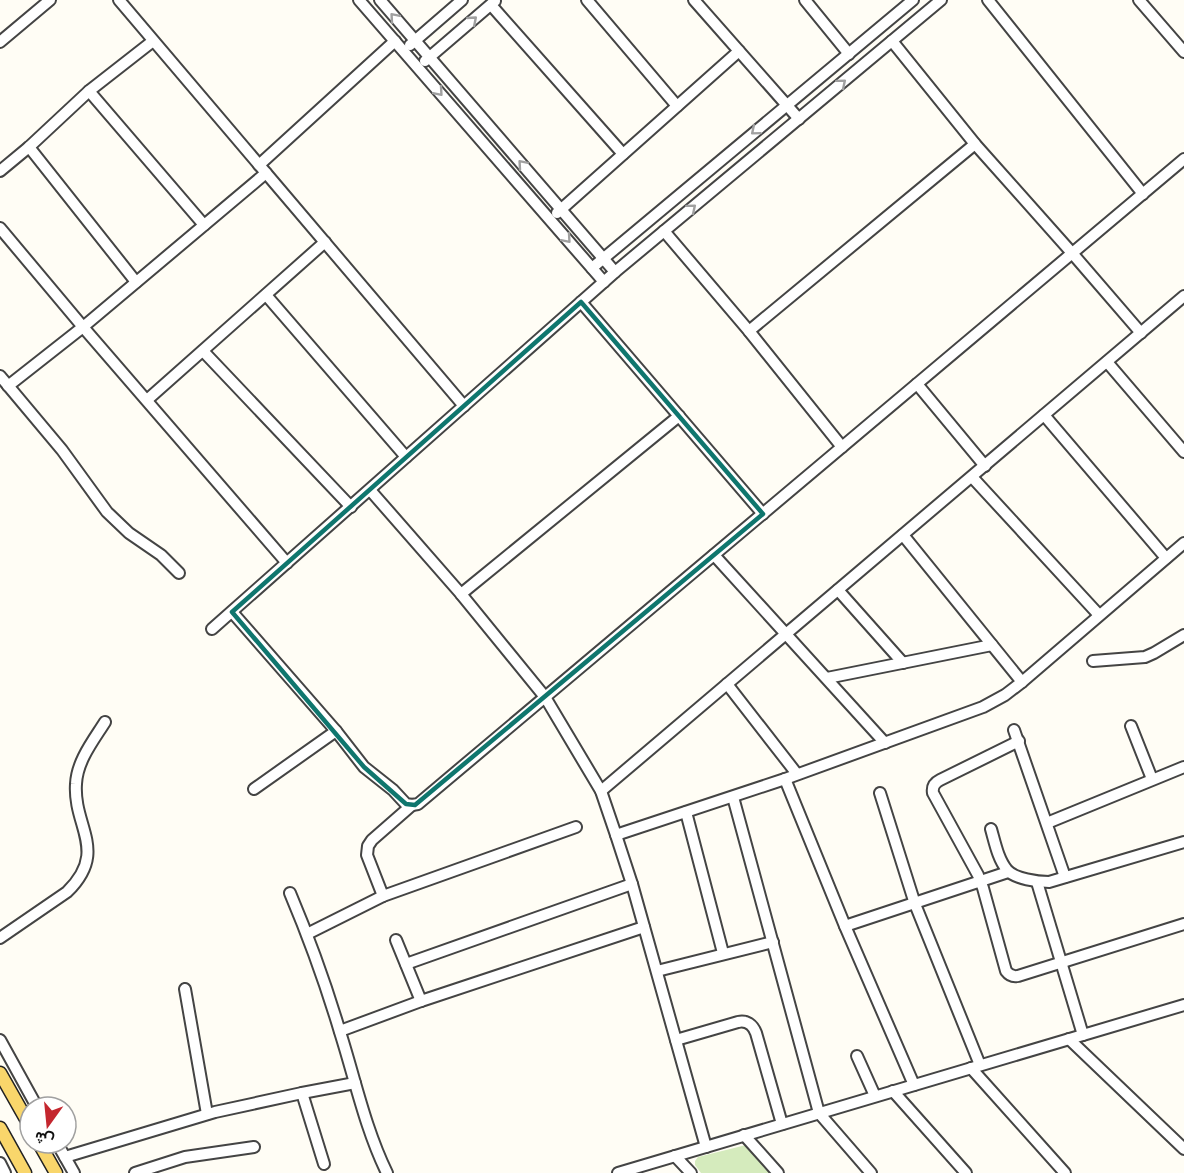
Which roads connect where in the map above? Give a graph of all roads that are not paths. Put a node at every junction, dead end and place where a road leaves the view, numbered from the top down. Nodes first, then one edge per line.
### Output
1 (50, 0) edge
2 (119, 0) edge
3 (359, 0) edge
4 (380, 0) edge
5 (462, 0) edge
6 (587, 0) edge
7 (694, 0) edge
8 (805, 0) edge
9 (913, 0) edge
10 (941, 0) edge
11 (988, 0) edge
12 (1139, 0) edge
13 (493, 2) edge
14 (153, 40) junction
15 (415, 40) junction
16 (892, 40) junction
17 (395, 41) junction
18 (0, 42) edge
19 (403, 50) junction
20 (739, 51) junction
21 (1184, 52) edge
22 (849, 54) junction
23 (429, 57) junction
24 (417, 67) junction
25 (89, 91) junction
26 (787, 105) junction
27 (677, 106) junction
28 (799, 119) junction
29 (498, 136) junction
30 (975, 144) junction
31 (29, 147) junction
32 (487, 147) junction
33 (623, 154) junction
34 (1184, 159) edge
35 (263, 169) junction
36 (0, 171) edge
37 (1143, 194) junction
38 (561, 210) junction
39 (550, 220) junction
40 (204, 225) junction
41 (0, 228) edge
42 (664, 231) junction
43 (325, 242) junction
44 (1072, 253) junction
45 (603, 258) junction
46 (592, 268) junction
47 (615, 272) junction
48 (136, 282) junction
49 (604, 282) junction
50 (266, 295) junction
51 (581, 302) junction
52 (1182, 302) edge
53 (83, 327) junction
54 (749, 331) junction
55 (1141, 333) junction
56 (202, 351) junction
57 (1107, 362) junction
58 (0, 376) edge
59 (917, 384) junction
60 (8, 386) junction
61 (147, 400) junction
62 (464, 406) junction
63 (679, 416) junction
64 (1044, 416) junction
65 (842, 447) junction
66 (1184, 452) edge
67 (406, 457) junction
68 (985, 466) junction
69 (972, 477) junction
70 (370, 490) junction
71 (351, 507) junction
72 (763, 514) junction
73 (903, 535) junction
74 (1184, 543) edge
75 (714, 555) junction
76 (1166, 558) junction
77 (287, 563) junction
78 (178, 573) dead end
79 (838, 590) junction
80 (461, 594) junction
81 (232, 612) junction
82 (1100, 615) junction
83 (212, 629) dead end
84 (786, 633) junction
85 (1184, 635) edge
86 (992, 645) junction
87 (1093, 661) dead end
88 (903, 663) junction
89 (827, 678) junction
90 (1022, 682) junction
91 (727, 684) junction
92 (545, 697) junction
93 (105, 722) dead end
94 (1131, 726) dead end
95 (1014, 730) dead end
96 (336, 731) junction
97 (1019, 741) junction
98 (885, 743) junction
99 (1184, 767) edge
100 (797, 774) junction
101 (785, 779) junction
102 (1152, 779) junction
103 (254, 789) dead end
104 (601, 792) junction
105 (880, 794) dead end
106 (733, 797) junction
107 (412, 806) junction
108 (686, 812) junction
109 (1047, 823) junction
110 (576, 827) dead end
111 (991, 829) dead end
112 (616, 835) junction
113 (1184, 842) edge
114 (1008, 872) junction
115 (1065, 877) junction
116 (981, 882) junction
117 (1037, 882) junction
118 (632, 884) junction
119 (290, 893) dead end
120 (383, 896) junction
121 (915, 904) junction
122 (1184, 924) edge
123 (845, 926) junction
124 (644, 927) junction
125 (307, 934) junction
126 (0, 939) edge
127 (396, 940) dead end
128 (773, 942) junction
129 (723, 953) junction
130 (406, 964) junction
131 (1061, 964) junction
132 (657, 971) junction
133 (185, 989) dead end
134 (421, 1002) junction
135 (1184, 1005) edge
136 (340, 1031) junction
137 (1083, 1035) junction
138 (1068, 1039) junction
139 (0, 1040) edge
140 (676, 1040) junction
141 (857, 1056) dead end
142 (975, 1067) junction
143 (0, 1073) edge
144 (355, 1083) junction
145 (914, 1085) junction
146 (893, 1091) junction
147 (302, 1093) junction
148 (30, 1095) edge
149 (875, 1096) junction
150 (18, 1105) edge
151 (819, 1113) junction
152 (207, 1114) junction
153 (782, 1124) junction
154 (0, 1128) edge
155 (744, 1135) junction
156 (254, 1146) dead end
157 (706, 1147) junction
158 (1184, 1149) edge
159 (46, 1155) edge
160 (675, 1156) junction
161 (65, 1157) joint
162 (0, 1163) edge
163 (324, 1164) dead end
164 (5, 1173) edge
165 (25, 1173) edge
166 (56, 1173) edge
167 (74, 1173) edge
168 (135, 1173) edge
169 (387, 1173) edge
170 (618, 1173) edge
171 (691, 1173) edge
172 (778, 1173) edge
173 (872, 1173) edge
174 (966, 1173) edge
175 (1065, 1173) edge

1 - 18 street
2 - 14 street
3 - 17 street
15 -> 4 street
5 - 15 street
6 - 27 street
7 - 20 street
8 - 22 street
9 - 22 street
10 - 16 street
11 - 37 street
12 - 21 street
23 -> 13 street
13 - 33 street
14 - 25 street
14 - 35 street
15 - 19 street
15 - 23 street
28 -> 16 street
16 - 30 street
17 - 19 street
17 - 35 street
19 - 24 street
20 - 26 street
20 - 27 street
22 - 26 street
23 - 24 street
23 - 29 street
24 -> 32 street
25 - 31 street
25 - 40 street
26 - 28 street
26 -> 45 street
27 - 33 street
42 -> 28 street
29 - 32 street
38 -> 29 street
30 - 44 street
30 - 54 street
31 - 36 street
31 - 48 street
32 - 39 street
33 - 38 street
34 - 37 street
35 - 40 street
35 - 43 street
37 - 44 street
38 - 39 street
38 - 45 street
39 -> 46 street
40 - 48 street
41 - 53 street
42 - 47 street
42 - 54 street
43 - 50 street
43 - 62 street
44 - 55 street
44 - 59 street
45 - 46 street
45 - 47 street
46 - 49 street
47 - 49 street
48 - 53 street
49 - 51 street
50 - 56 street
50 - 67 street
51 - 62 street
51 - 63 street
52 - 55 street
53 - 60 street
53 - 61 street
54 - 65 street
55 - 57 street
56 - 61 street
56 - 71 street
57 - 64 street
57 - 66 street
58 - 60 street
59 - 65 street
59 - 68 street
60 - 78 street
61 - 77 street
62 - 67 street
63 - 72 street
63 - 80 street
64 - 68 street
64 - 76 street
65 - 72 street
67 - 70 street
68 - 69 street
69 - 73 street
69 - 82 street
70 - 71 street
70 - 80 street
71 - 77 street
72 - 75 street
73 - 79 street
73 - 86 street
74 - 76 street
75 - 84 street
75 - 92 street
76 - 82 street
77 - 81 street
79 - 84 street
79 - 88 street
80 - 92 street
81 - 83 street
81 - 96 street
82 - 90 street
84 - 89 street
84 - 91 street
85 - 87 street
86 - 88 street
86 - 90 street
88 - 89 street
89 - 98 street
90 - 98 street
91 - 100 street
91 - 104 street
92 - 104 street
92 - 107 street
93 - 126 street
94 - 102 street
95 - 97 street
96 - 103 street
96 - 107 street
97 - 109 street
97 - 116 street
98 - 100 street
99 - 102 street
100 - 101 street
101 - 106 street
101 - 123 street
102 - 109 street
104 - 112 street
105 - 121 street
106 - 108 street
106 - 128 street
107 - 120 street
108 - 112 street
108 - 129 street
109 - 115 street
110 - 120 street
111 - 114 street
112 - 118 street
113 - 115 street
114 - 116 street
114 - 117 street
115 - 117 street
116 - 121 street
116 - 131 street
117 - 131 street
118 - 124 street
118 - 130 street
119 - 125 street
120 - 125 street
121 - 123 street
121 - 142 street
122 - 131 street
123 - 145 street
124 - 132 street
124 - 134 street
125 - 136 street
127 - 130 street
128 - 129 street
128 - 151 street
129 - 132 street
130 - 134 street
131 - 137 street
132 - 140 street
133 - 152 street
134 - 136 street
135 - 137 street
136 - 144 street
137 - 138 street
138 - 142 street
138 - 158 street
139 - 148 street
140 - 153 street
140 - 157 street
141 - 149 street
142 - 145 street
142 - 175 street
143 - 150 main road
144 - 147 street
144 - 169 street
145 - 146 street
146 - 149 street
146 - 174 street
147 - 152 street
147 - 163 street
149 - 151 street
151 - 153 street
151 - 173 street
152 - 161 street
153 - 155 street
154 - 165 main road
155 - 157 street
155 - 172 street
156 - 168 street
157 - 160 street
159 - 166 main road
160 - 170 street
160 - 171 street
161 - 167 street
162 - 164 street

